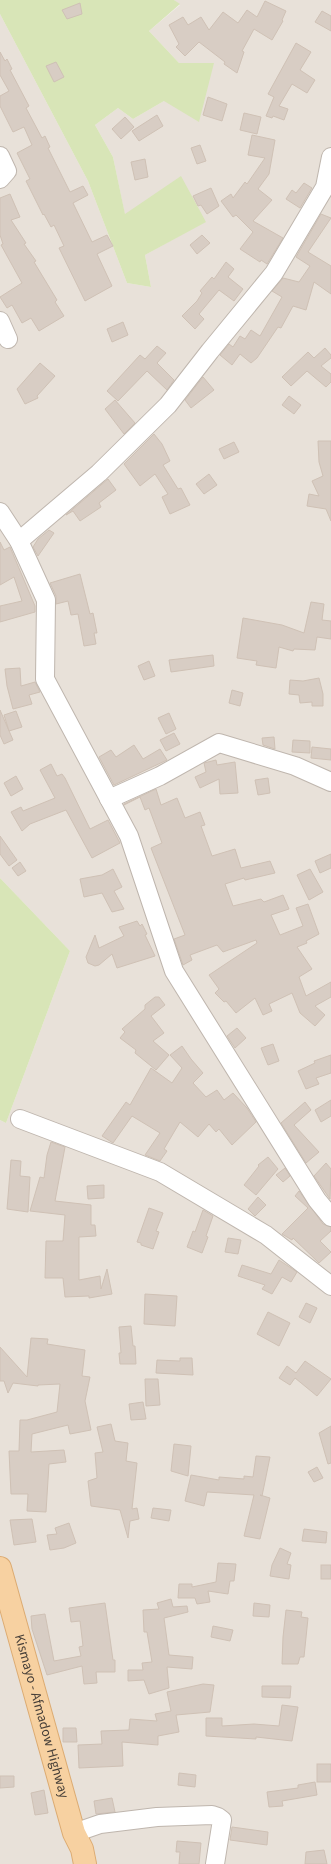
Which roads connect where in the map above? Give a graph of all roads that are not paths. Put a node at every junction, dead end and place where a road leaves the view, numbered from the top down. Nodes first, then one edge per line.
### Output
1 (0, 156) edge
2 (331, 157) edge
3 (0, 179) edge
4 (0, 321) edge
5 (8, 339) dead end
6 (0, 512) edge
7 (19, 541) junction
8 (331, 782) edge
9 (109, 799) junction
10 (20, 1119) dead end
11 (329, 1212) edge
12 (331, 1286) edge
13 (0, 1568) edge
14 (74, 1833) junction
15 (85, 1864) edge
16 (215, 1864) edge

1 - 3 street
2 - 7 street
4 - 5 street
6 - 7 street
7 - 9 street
8 - 9 street
9 - 11 street
10 - 12 street
13 - 14 main road, Kismayo - Afmadow Highway
14 - 15 main road, Kismayo - Afmadow Highway
14 - 16 street

